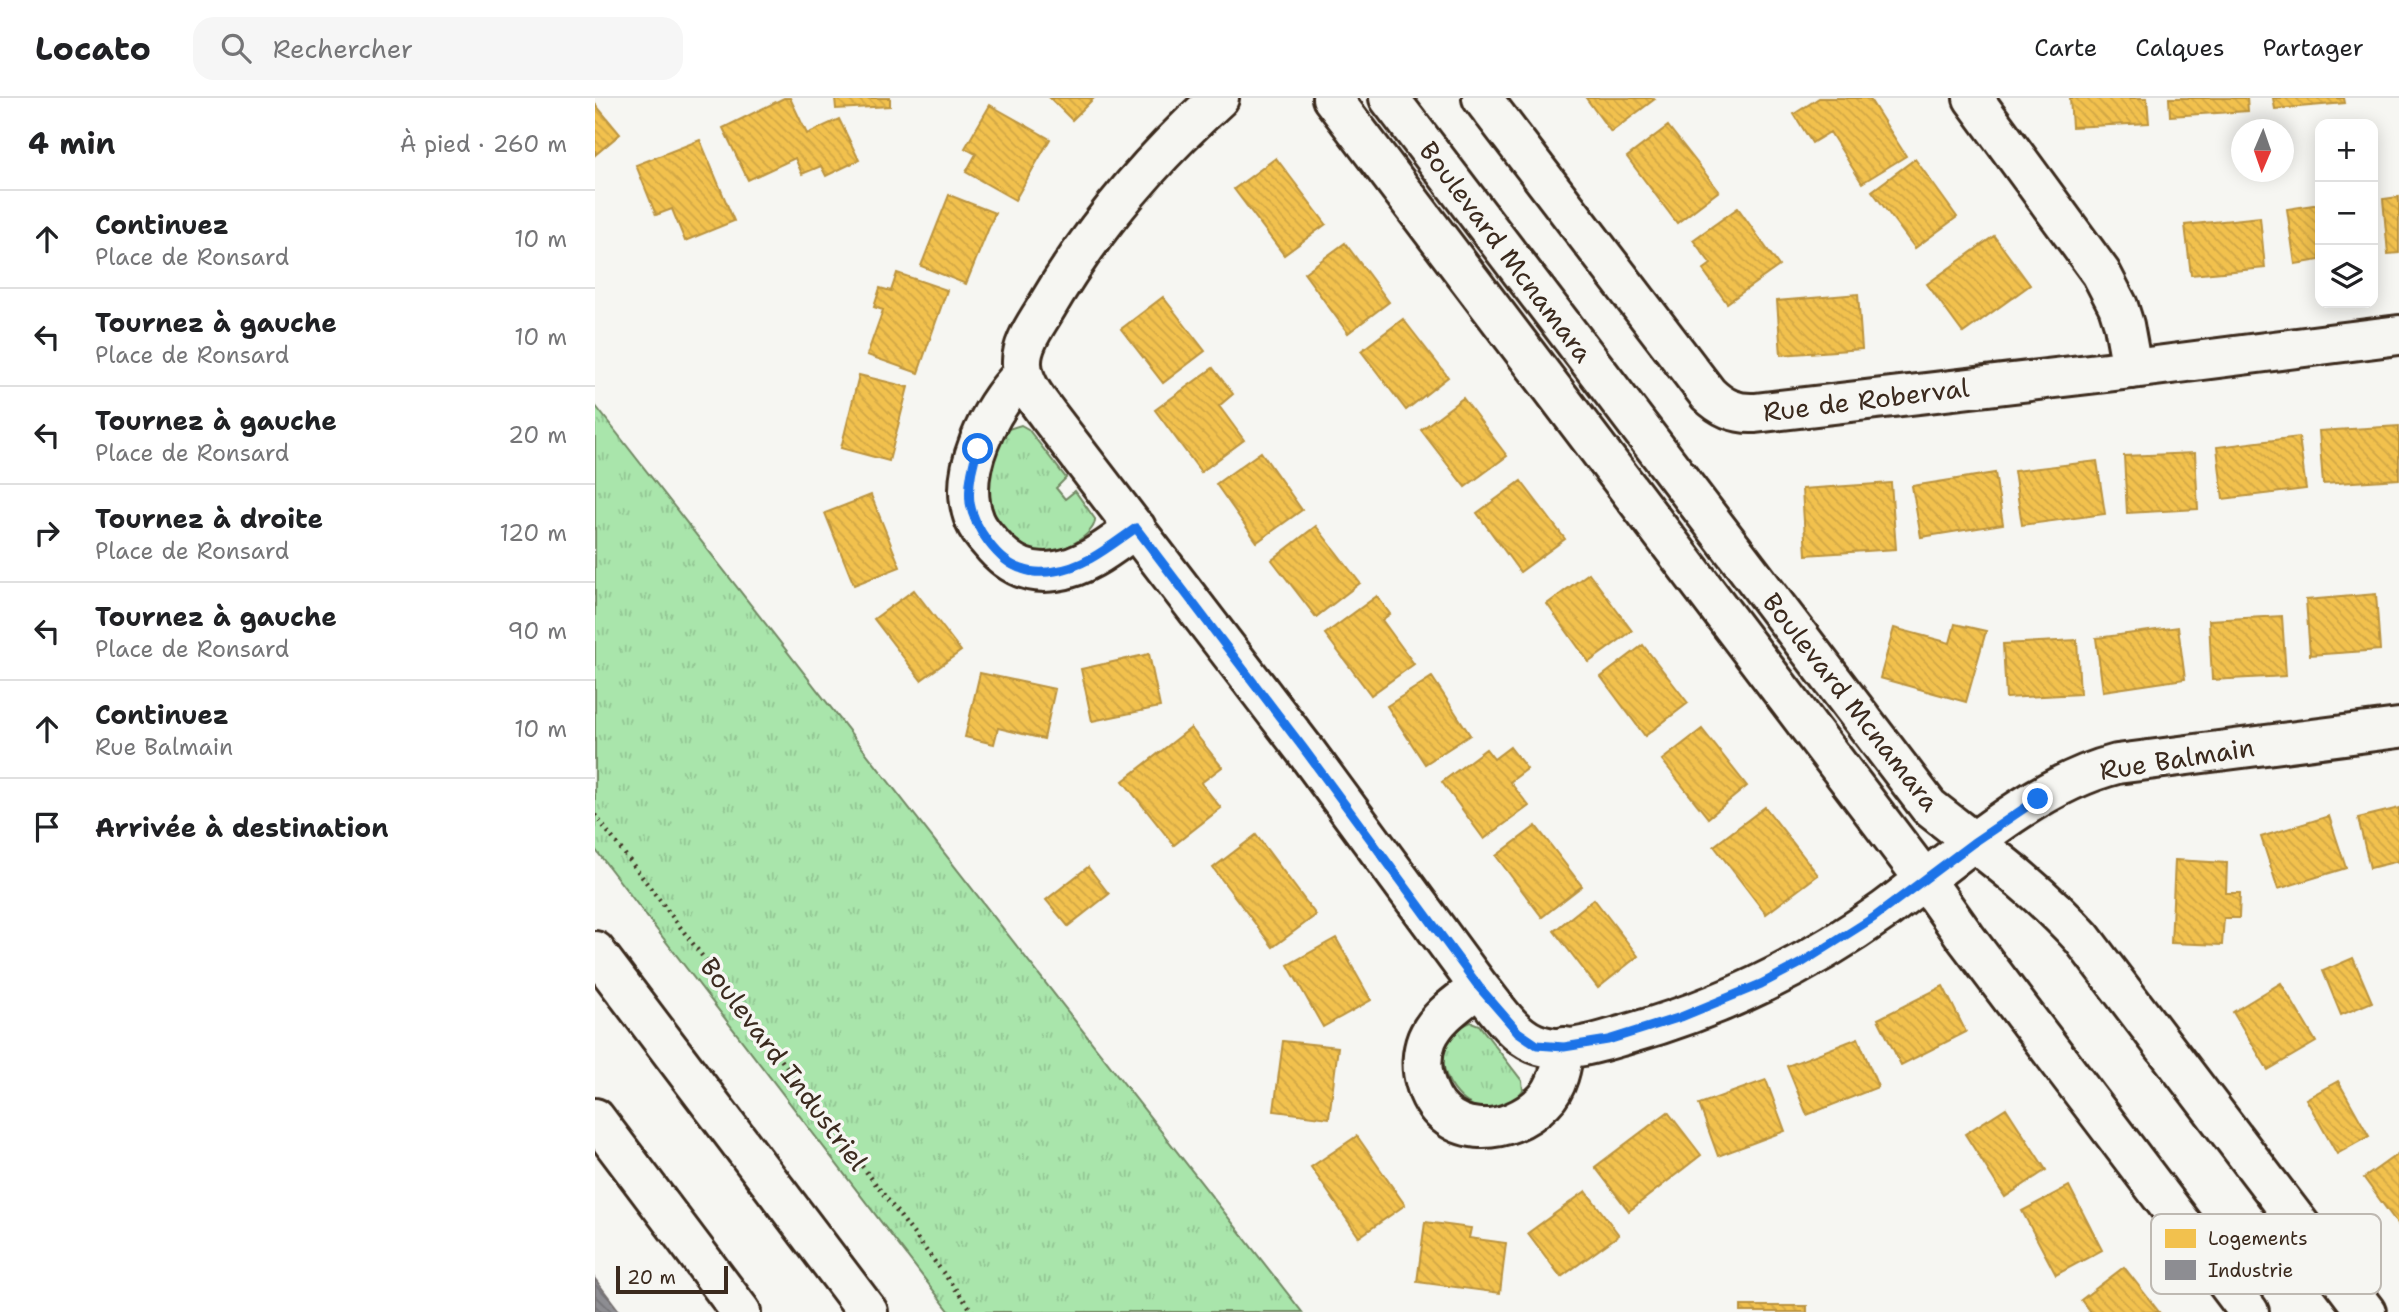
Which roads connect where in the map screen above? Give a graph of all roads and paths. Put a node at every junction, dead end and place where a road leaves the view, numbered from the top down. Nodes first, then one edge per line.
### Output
1 (1219, 98) edge
2 (1332, 98) edge
3 (1389, 98) edge
4 (1482, 98) edge
5 (1973, 98) edge
6 (2399, 335) edge
7 (2132, 369) junction
8 (1023, 374) junction
9 (1136, 528) junction
10 (2399, 728) edge
11 (595, 816) edge
12 (1973, 843) junction
13 (1925, 880) junction
14 (595, 951) edge
15 (1479, 987) junction
16 (1564, 1047) junction
17 (595, 1118) edge
18 (2175, 1214) edge
19 (2292, 1214) edge
20 (2235, 1294) edge
21 (2352, 1294) edge
22 (741, 1312) edge
23 (868, 1312) edge
24 (973, 1312) edge
25 (2249, 1312) edge
26 (2366, 1312) edge

1 - 8 street
2 - 13 street, Boulevard Mcnamara
3 - 12 street, Boulevard Mcnamara
4 - 7 street, Rue de Roberval
5 - 7 street
6 - 7 street, Rue de Roberval
8 - 9 street, Rue Balmain
8 - 9 street
9 - 15 street, Rue Balmain
10 - 12 street, Rue Balmain
11 - 24 path, Boulevard Industriel
12 - 13 street, Rue Balmain
12 - 19 street, Boulevard Mcnamara
13 - 16 street, Rue Balmain
13 - 18 street, Boulevard Mcnamara
14 - 23 street
15 - 16 street, Rue Balmain
15 - 16 street
17 - 22 street
20 - 25 street, Boulevard Mcnamara
21 - 26 street, Boulevard Mcnamara

